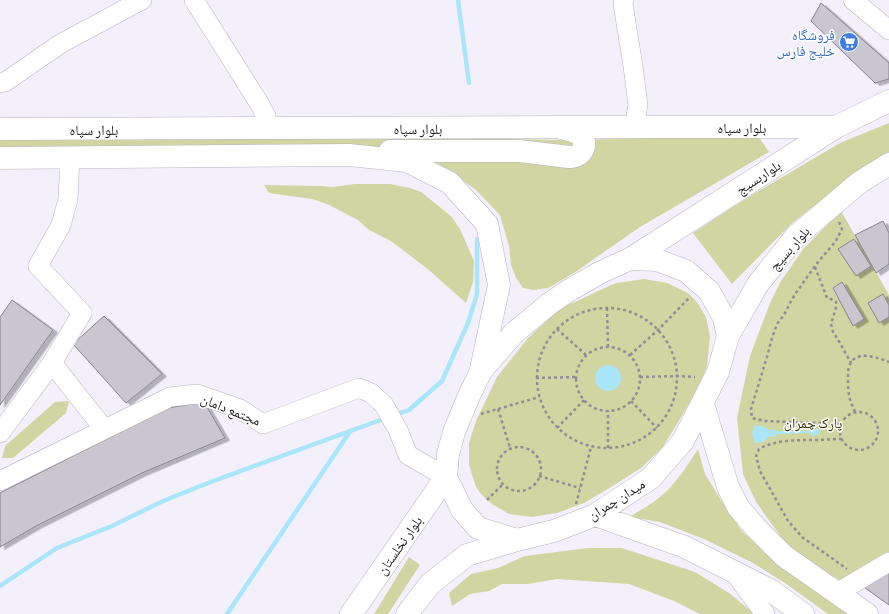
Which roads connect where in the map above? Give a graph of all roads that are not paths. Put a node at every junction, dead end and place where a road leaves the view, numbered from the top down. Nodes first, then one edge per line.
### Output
1 (142, 0) edge
2 (194, 0) edge
3 (624, 0) edge
4 (854, 0) edge
5 (889, 30) edge
6 (0, 83) edge
7 (889, 101) edge
8 (556, 127) junction
9 (634, 127) junction
10 (836, 127) junction
11 (263, 128) junction
12 (0, 129) edge
13 (349, 155) junction
14 (0, 158) edge
15 (70, 158) junction
16 (889, 164) edge
17 (630, 259) junction
18 (728, 336) junction
19 (52, 363) junction
20 (481, 371) junction
21 (703, 404) junction
22 (104, 429) junction
23 (0, 433) edge
24 (446, 477) junction
25 (0, 481) edge
26 (595, 515) junction
27 (517, 540) junction
28 (889, 562) edge
29 (734, 572) junction
30 (837, 593) junction
31 (351, 614) edge
32 (408, 614) edge
33 (765, 614) edge
34 (803, 614) edge
35 (867, 614) edge

1 - 6 street
2 - 11 street
3 - 9 street
4 - 5 street
7 - 10 main road, بلواربسیج
8 - 9 main road, بلوار سپاه
8 - 11 main road, بلوار سپاه
8 - 13 main road
9 - 10 main road, بلوار سپاه
10 - 17 main road, بلواربسیج
11 - 12 main road, بلوار سپاه
13 - 15 main road, بلوار سپاه
13 - 20 main road, بلوار سپاه
14 - 15 main road, بلوار سپاه
15 - 19 street
16 - 18 main road, بلوار بسیج
17 - 18 main road, میدان چمران
17 - 20 main road, میدان چمران
18 - 21 main road, میدان چمران
19 - 22 street
19 - 23 street
20 - 24 main road, میدان چمران
21 - 26 main road, میدان چمران
21 - 30 main road
22 - 24 street, مجتمع دامان
22 - 25 street, مجتمع دامان
24 - 27 main road
24 - 31 main road, بلوار نخلستان
26 - 27 main road, میدان چمران
26 - 29 main road
27 - 32 main road
28 - 30 street
29 - 33 street
29 - 34 main road
30 - 35 main road

